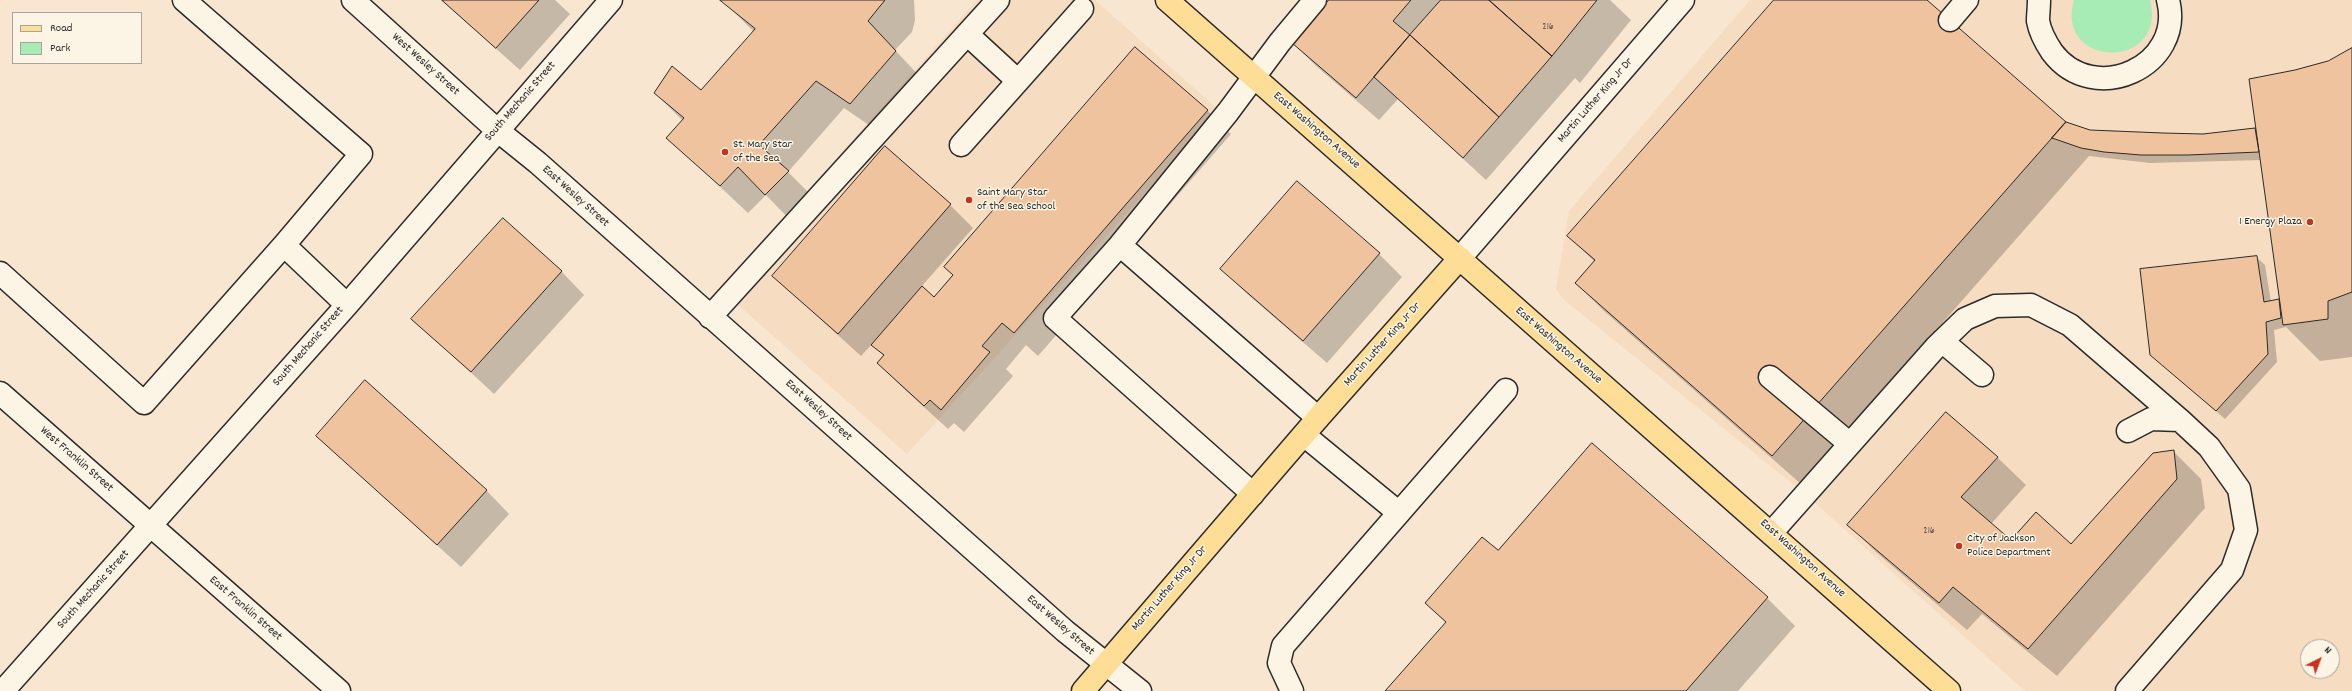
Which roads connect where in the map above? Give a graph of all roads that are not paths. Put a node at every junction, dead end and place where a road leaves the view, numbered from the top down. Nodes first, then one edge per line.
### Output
1 (184, 0) edge
2 (353, 0) edge
3 (611, 0) edge
4 (998, 0) edge
5 (1167, 0) edge
6 (1315, 0) edge
7 (1683, 0) edge
8 (1967, 0) edge
9 (2039, 0) edge
10 (2168, 0) edge
11 (1082, 9) dead end
12 (1950, 20) dead end
13 (967, 34) junction
14 (1253, 76) junction
15 (1018, 81) junction
16 (497, 130) junction
17 (961, 145) dead end
18 (284, 245) junction
19 (1120, 245) junction
20 (1460, 258) junction
21 (0, 273) edge
22 (347, 304) junction
23 (710, 317) junction
24 (1942, 341) junction
25 (1982, 375) dead end
26 (1770, 377) dead end
27 (1506, 390) dead end
28 (0, 393) edge
29 (1318, 418) junction
30 (2180, 420) junction
31 (2128, 431) dead end
32 (1304, 435) junction
33 (1850, 444) junction
34 (1253, 494) junction
35 (1399, 513) junction
36 (151, 527) junction
37 (1772, 532) junction
38 (1104, 664) junction
39 (3, 691) edge
40 (339, 691) edge
41 (1083, 691) edge
42 (1140, 691) edge
43 (1292, 691) edge
44 (1949, 691) edge
45 (2127, 691) edge

1 - 18 street
2 - 16 street, West Wesley Street
3 - 16 street, South Mechanic Street
4 - 13 street
5 - 14 main road, East Washington Avenue
6 - 14 street
7 - 20 street, Martin Luther King Jr Dr
8 - 12 street
9 - 10 street
11 - 15 street
13 - 15 street
13 - 23 street
14 - 19 street
14 - 20 main road, East Washington Avenue
15 - 17 street
16 - 22 street, South Mechanic Street
16 - 23 street, East Wesley Street
18 - 21 street
18 - 22 street
19 - 29 street
19 - 34 street
20 - 29 main road, Martin Luther King Jr Dr
20 - 37 main road, East Washington Avenue
22 - 36 street, South Mechanic Street
23 - 38 street, East Wesley Street
24 - 25 street
24 - 30 street
24 - 33 street
26 - 33 street
27 - 35 street
28 - 36 street, West Franklin Street
29 - 32 main road, Martin Luther King Jr Dr
30 - 31 street
30 - 45 street
32 - 34 main road, Martin Luther King Jr Dr
32 - 35 street
33 - 37 street
34 - 38 main road, Martin Luther King Jr Dr
35 - 43 street
36 - 39 street, South Mechanic Street
36 - 40 street, East Franklin Street
37 - 44 main road, East Washington Avenue
38 - 41 main road, Martin Luther King Jr Dr
38 - 42 street, East Wesley Street

